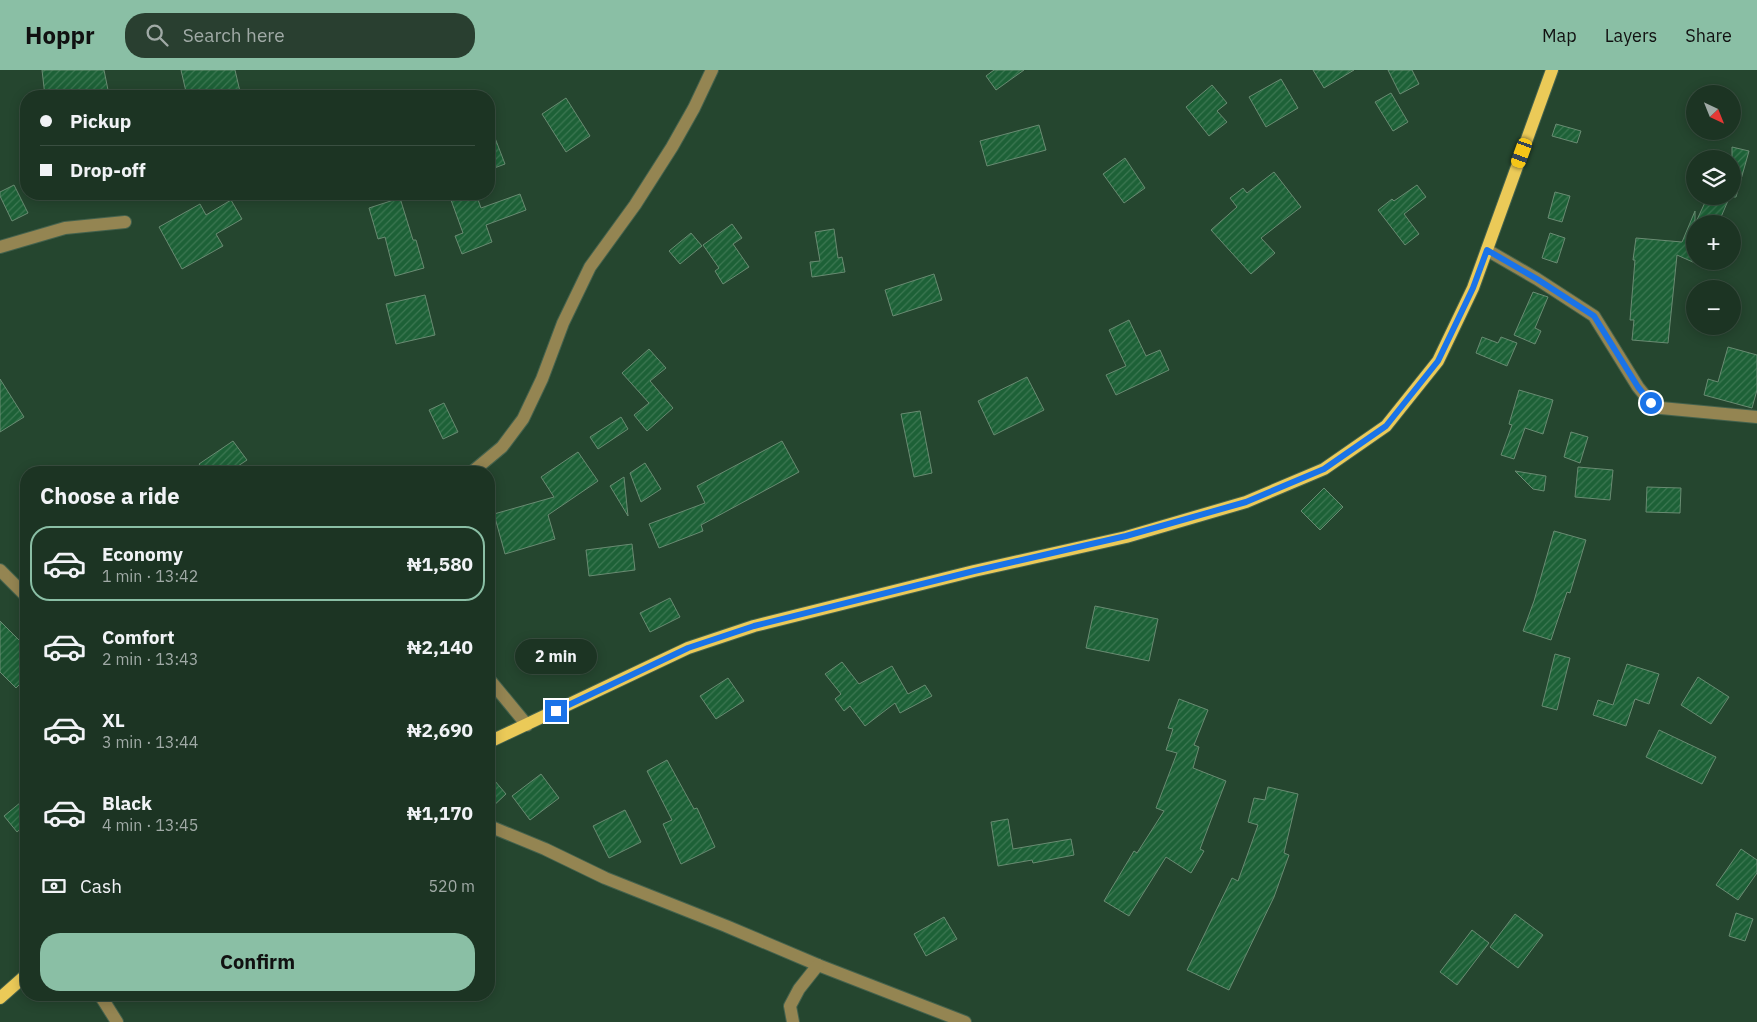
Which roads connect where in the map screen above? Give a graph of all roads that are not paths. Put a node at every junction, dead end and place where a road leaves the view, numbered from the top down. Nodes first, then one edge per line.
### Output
1 (712, 70) edge
2 (1552, 70) edge
3 (125, 222) dead end
4 (0, 247) edge
5 (1487, 250) junction
6 (1757, 417) edge
7 (479, 466) edge
8 (0, 570) edge
9 (20, 590) edge
10 (495, 686) edge
11 (527, 725) junction
12 (495, 739) edge
13 (495, 828) edge
14 (818, 965) junction
15 (20, 980) edge
16 (0, 998) edge
17 (104, 1001) edge
18 (116, 1022) edge
19 (793, 1022) edge
20 (965, 1022) edge

1 - 7 street
2 - 5 main road
3 - 4 street
5 - 6 street
5 - 11 main road
8 - 9 street
10 - 11 street
11 - 12 main road
13 - 14 street
14 - 19 street
14 - 20 street
15 - 16 main road
17 - 18 street

